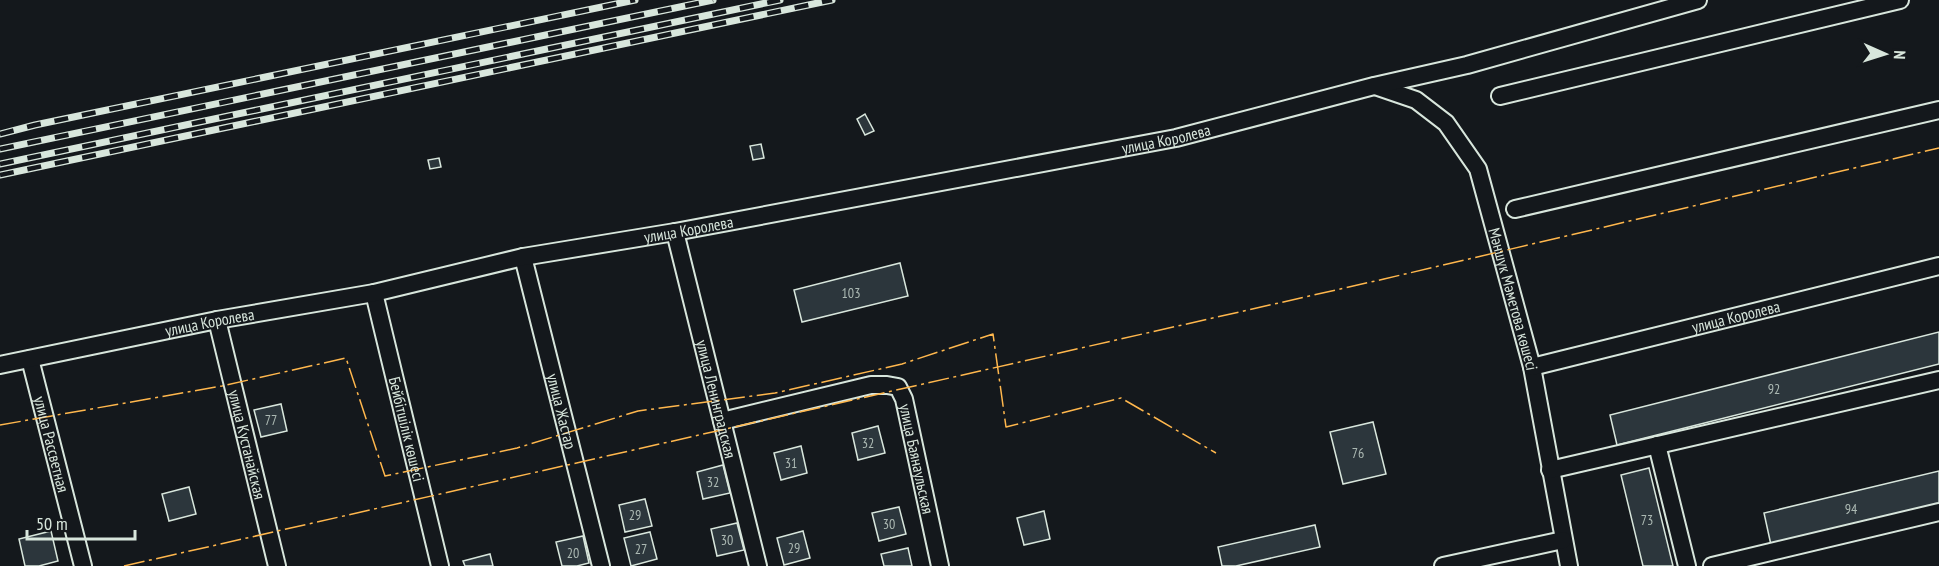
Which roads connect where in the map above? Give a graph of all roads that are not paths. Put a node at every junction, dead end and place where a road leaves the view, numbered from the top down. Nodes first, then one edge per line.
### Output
1 (1698, 0) edge
2 (1900, 0) edge
3 (1374, 86) junction
4 (1500, 96) dead end
5 (1939, 110) edge
6 (1515, 209) dead end
7 (675, 232) junction
8 (523, 257) junction
9 (1939, 266) edge
10 (374, 292) junction
11 (217, 320) junction
12 (30, 359) junction
13 (0, 365) edge
14 (1532, 367) junction
15 (1939, 380) edge
16 (722, 421) junction
17 (1657, 445) junction
18 (1550, 470) junction
19 (1939, 513) edge
20 (1563, 540) junction
21 (83, 566) edge
22 (278, 566) edge
23 (440, 566) edge
24 (601, 566) edge
25 (758, 566) edge
26 (940, 566) edge
27 (1443, 566) edge
28 (1569, 566) edge
29 (1687, 566) edge
30 (1712, 566) edge

1 - 3 street, улица Королева
2 - 4 street
3 - 7 street, улица Королева
3 - 14 street, Мәншүк Мәметова көшесі
5 - 6 street
7 - 8 street, улица Королева
7 - 16 street, улица Ленинградская
8 - 10 street, улица Королева
8 - 24 street, улица Жастар
9 - 14 street, улица Королева
10 - 11 street, улица Королева
10 - 23 street, Бейбітшілік көшесі
11 - 12 street, улица Королева
11 - 22 street, улица Кустанайская
12 - 13 street, улица Королева
12 - 21 street, улица Рассветная
14 - 18 street, Мәншүк Мәметова көшесі
15 - 17 street
16 - 25 street, улица Ленинградская
16 - 26 street, улица Баянаульская
17 - 18 street
17 - 29 street
18 - 20 street, Мәншүк Мәметова көшесі
19 - 30 street
20 - 27 street
20 - 28 street, Мәншүк Мәметова көшесі

